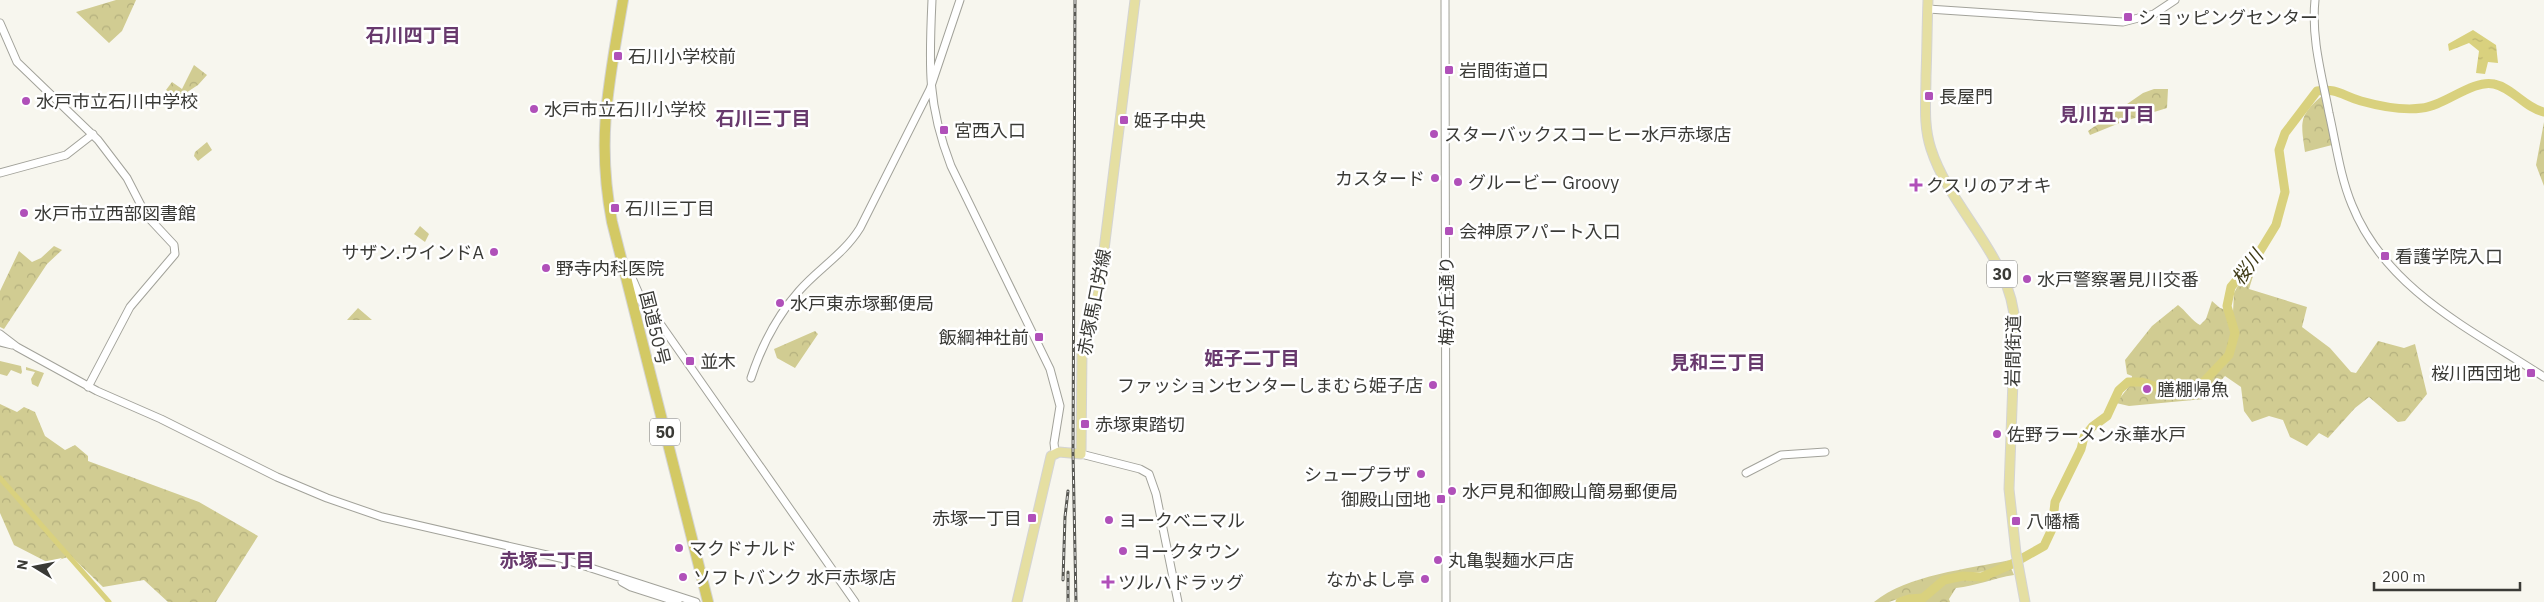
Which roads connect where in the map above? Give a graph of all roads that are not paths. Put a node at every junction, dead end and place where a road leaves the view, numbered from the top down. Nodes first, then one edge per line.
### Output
1 (623, 0) edge
2 (932, 0) edge
3 (960, 0) edge
4 (1134, 0) edge
5 (1445, 0) edge
6 (2175, 0) edge
7 (2315, 0) edge
8 (1928, 5) edge
9 (0, 23) edge
10 (930, 90) junction
11 (93, 134) junction
12 (0, 173) edge
13 (640, 302) junction
14 (1, 340) edge
15 (2544, 377) edge
16 (751, 378) dead end
17 (88, 387) junction
18 (1055, 452) junction
19 (1825, 452) dead end
20 (1081, 454) junction
21 (1746, 473) dead end
22 (616, 578) junction
23 (678, 602) edge
24 (696, 602) edge
25 (708, 602) edge
26 (855, 602) edge
27 (1017, 602) edge
28 (1178, 602) edge
29 (1446, 602) edge
30 (2025, 602) edge

1 - 13 highway, 国道50号 / 50
2 - 10 street
3 - 10 street
4 - 20 main road, 赤塚馬口労線
5 - 29 street, 梅が丘通り
6 - 8 street
7 - 15 street
8 - 30 main road, 岩間街道 / 30
9 - 11 street
10 - 16 street
10 - 18 street
11 - 12 street
11 - 17 street
13 - 25 highway, 国道50号 / 50
13 - 26 street
14 - 17 street
17 - 22 street
18 - 20 main road
18 - 27 main road
19 - 21 street
20 - 28 street
22 - 23 street
22 - 24 street

